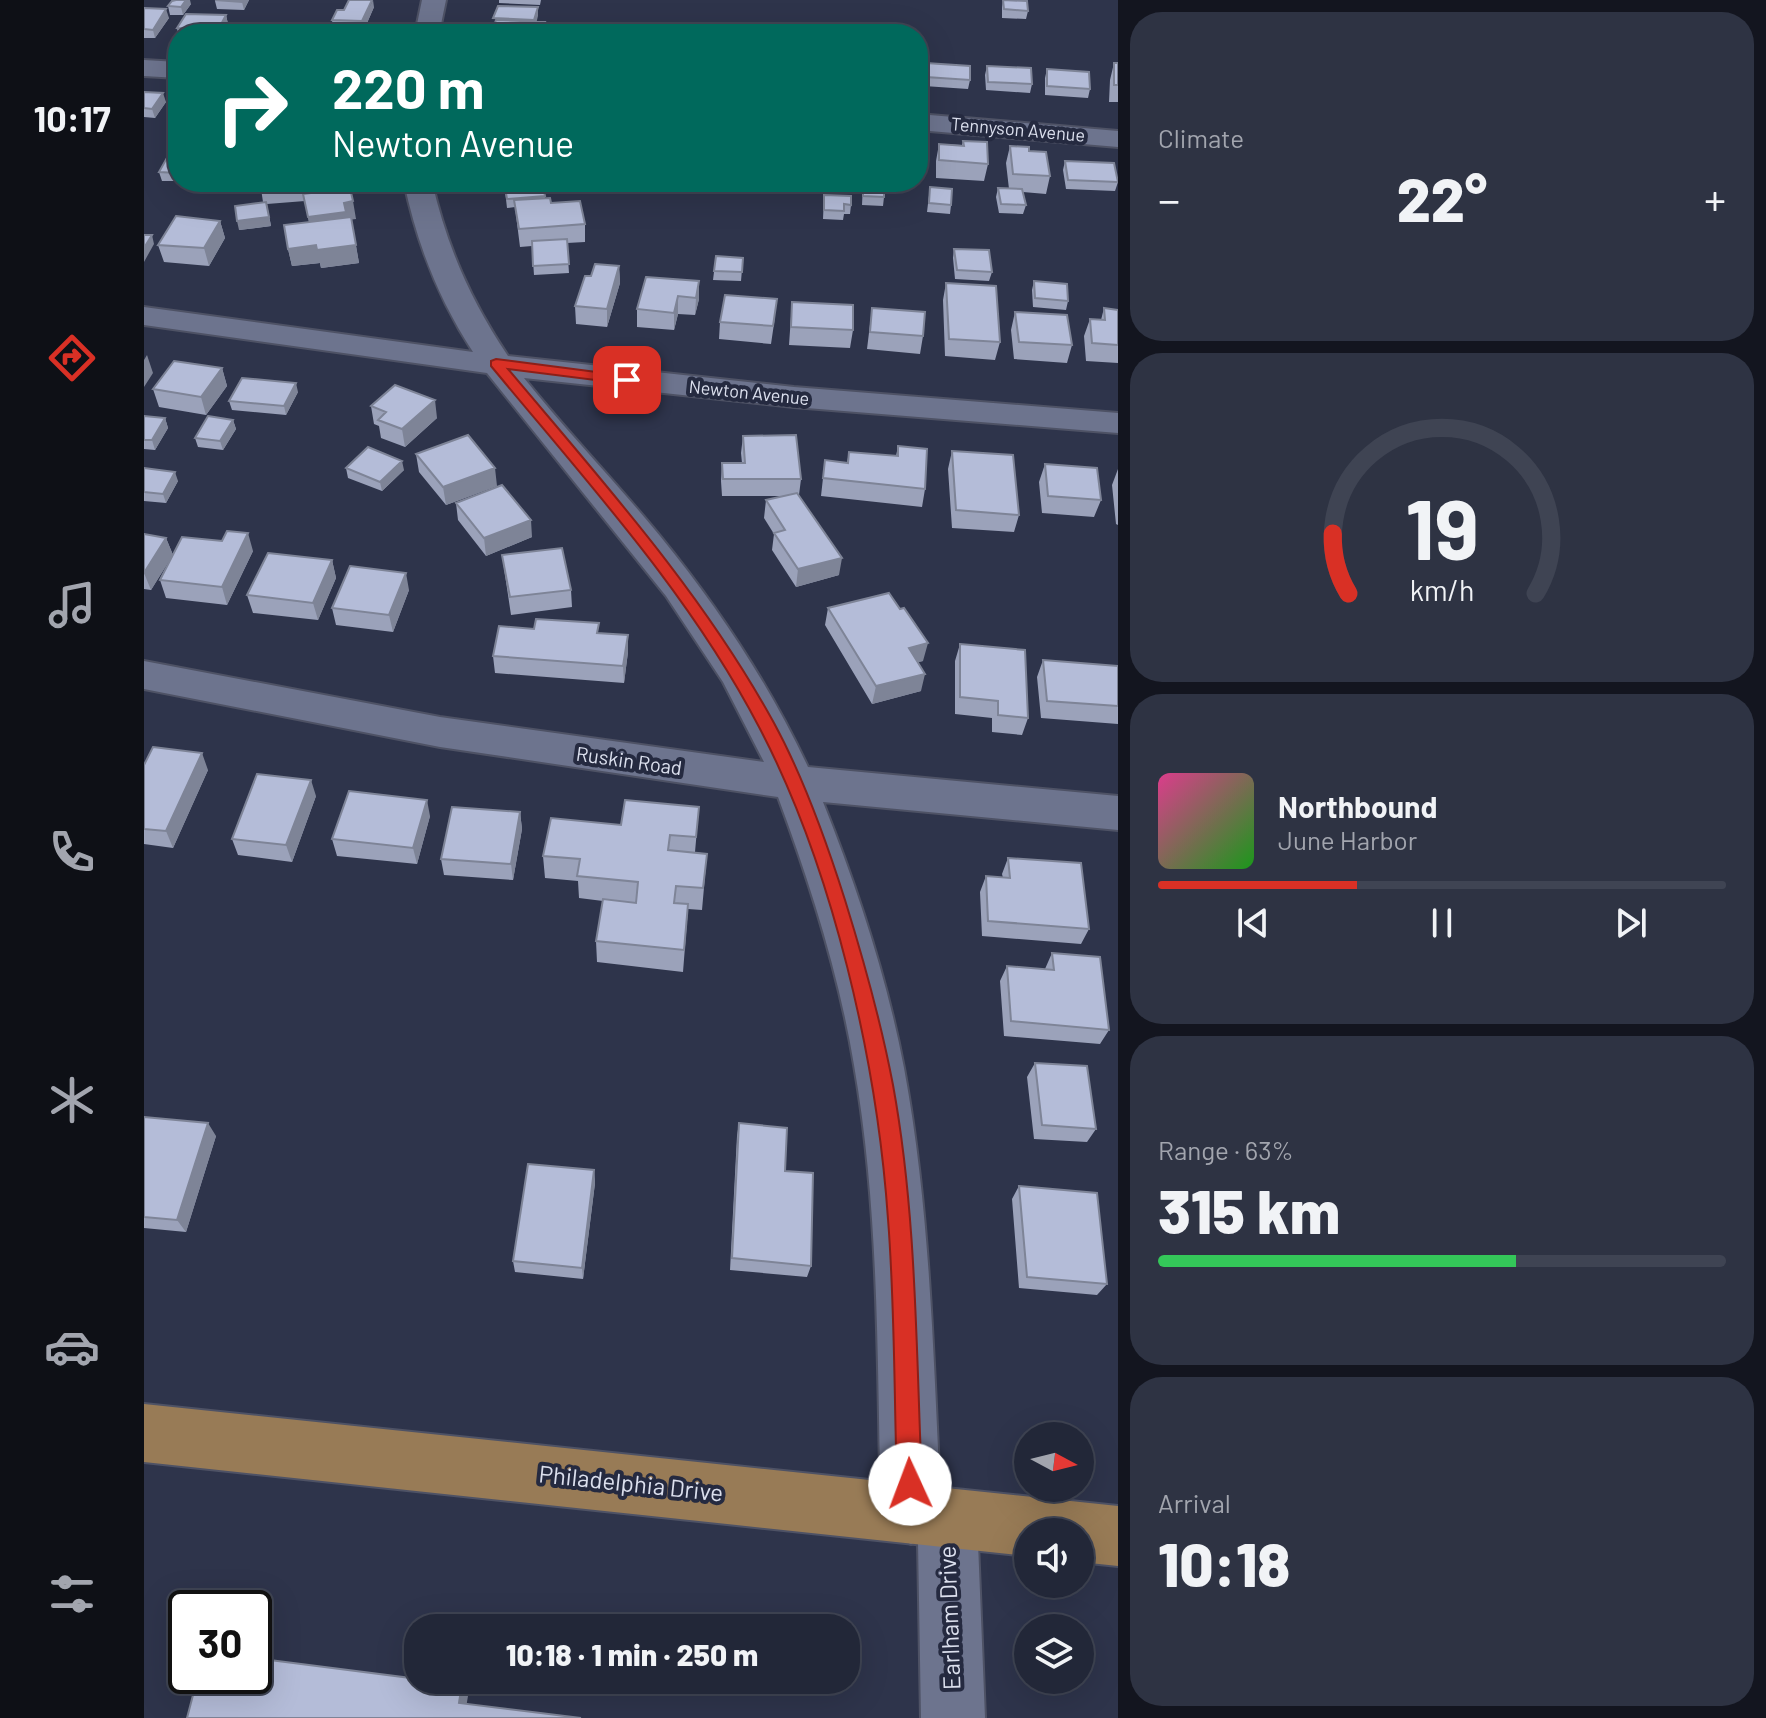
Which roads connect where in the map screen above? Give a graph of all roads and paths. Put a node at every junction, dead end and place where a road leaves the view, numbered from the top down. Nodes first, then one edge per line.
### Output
1 (434, 0) edge
2 (429, 24) edge
3 (144, 68) edge
4 (168, 69) edge
5 (928, 123) edge
6 (1118, 139) edge
7 (421, 192) edge
8 (144, 316) edge
9 (496, 363) junction
10 (1118, 423) edge
11 (144, 675) edge
12 (792, 781) junction
13 (1118, 813) edge
14 (144, 1433) edge
15 (929, 1516) junction
16 (1118, 1536) edge
17 (953, 1718) edge

1 - 2 street
3 - 4 street
5 - 6 street, Tennyson Avenue
7 - 9 street, Earlham Drive
8 - 9 street, Newton Avenue
9 - 10 street, Newton Avenue
9 - 12 street, Earlham Drive
11 - 12 street, Ruskin Road
12 - 13 street, Ruskin Road
12 - 15 street, Earlham Drive
14 - 15 main road, Philadelphia Drive
15 - 16 main road, Philadelphia Drive
15 - 17 street, Earlham Drive

